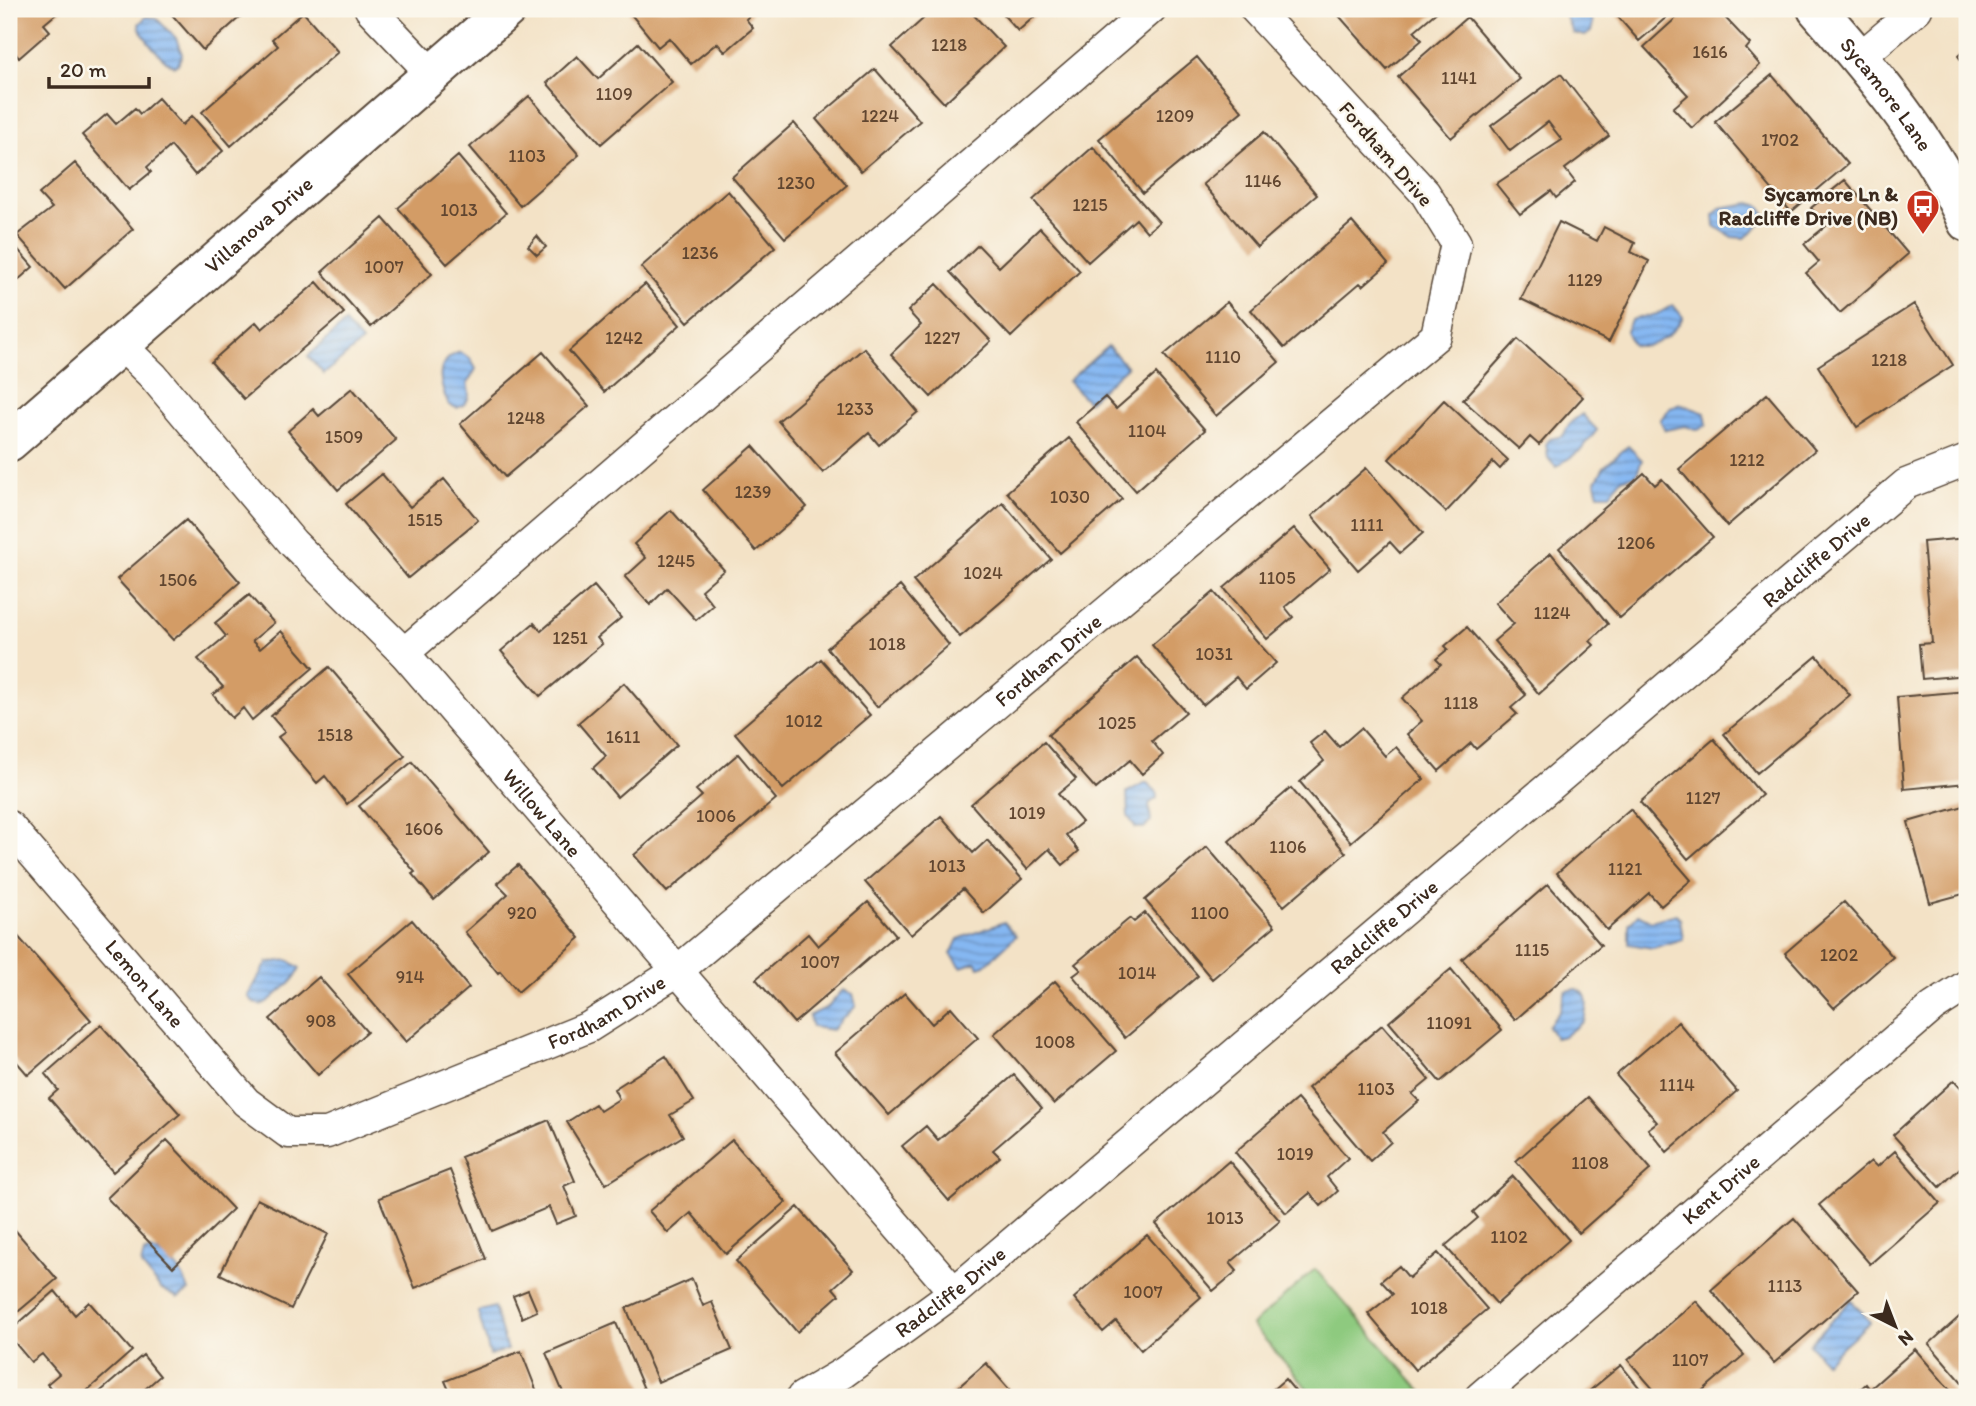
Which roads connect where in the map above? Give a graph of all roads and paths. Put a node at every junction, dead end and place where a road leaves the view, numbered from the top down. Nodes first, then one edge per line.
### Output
1 (370, 9) edge
2 (507, 9) edge
3 (1151, 9) edge
4 (1255, 9) edge
5 (1817, 9) edge
6 (1917, 9) edge
7 (1859, 58) junction
8 (431, 74) junction
9 (1967, 222) edge
10 (121, 345) junction
11 (9, 442) edge
12 (1967, 460) edge
13 (404, 653) junction
14 (9, 826) edge
15 (676, 972) junction
16 (1967, 985) edge
17 (288, 1133) joint
18 (954, 1292) junction
19 (802, 1397) edge
20 (1480, 1397) edge

1 - 8 street
2 - 8 street, Villanova Drive
3 - 13 street
4 - 15 street, Fordham Drive
5 - 7 street, Sycamore Lane
6 - 7 street
7 - 9 street, Sycamore Lane
8 - 10 street, Villanova Drive
10 - 11 street, Villanova Drive
10 - 13 street, Willow Lane
12 - 18 street, Radcliffe Drive
13 - 15 street, Willow Lane
14 - 17 street, Lemon Lane
15 - 17 street, Fordham Drive
15 - 18 street, Willow Lane
16 - 20 street, Kent Drive
18 - 19 street, Radcliffe Drive

